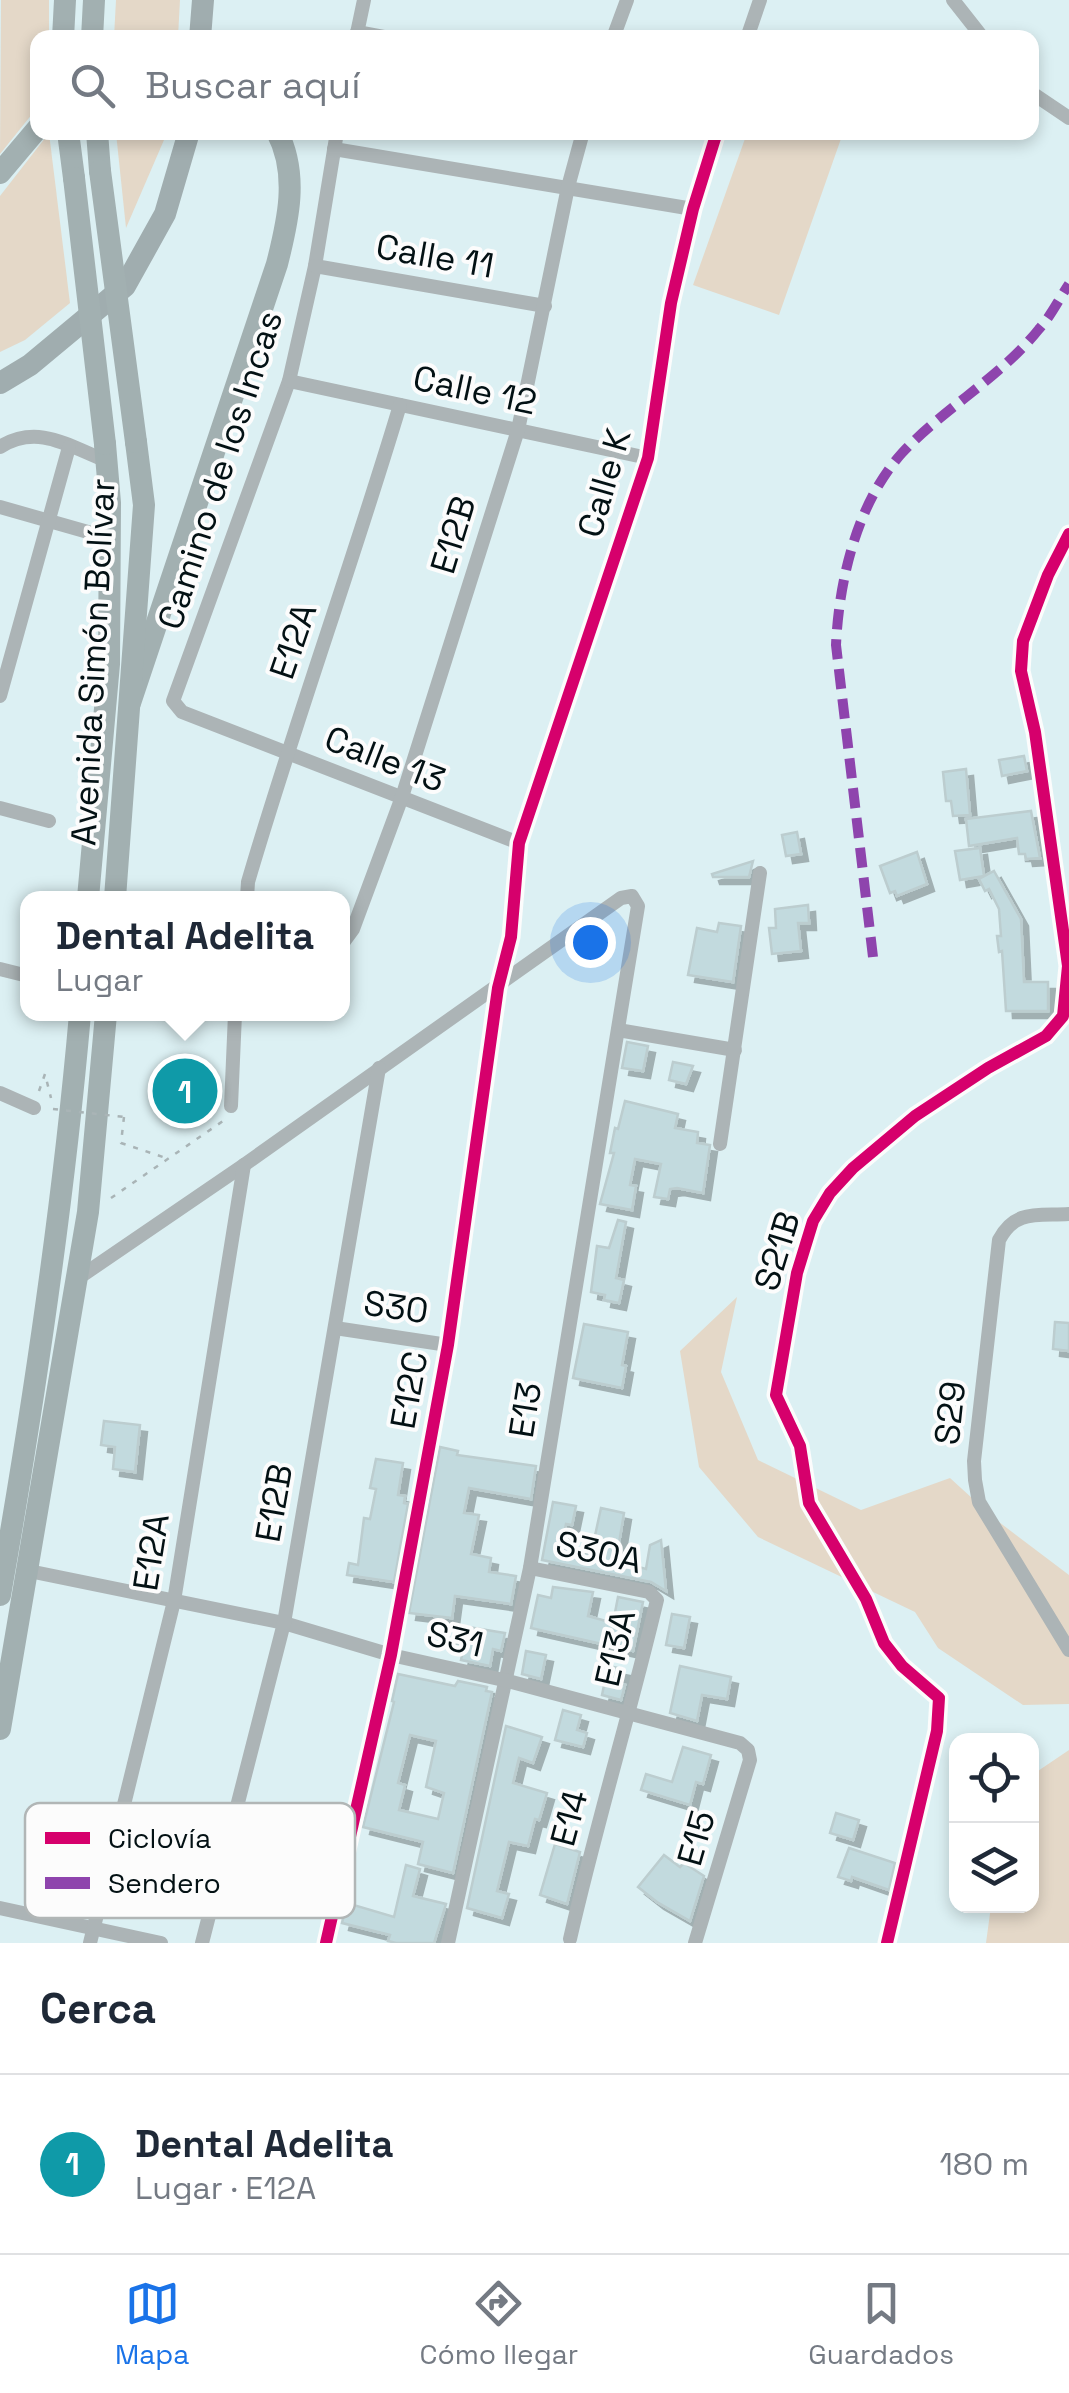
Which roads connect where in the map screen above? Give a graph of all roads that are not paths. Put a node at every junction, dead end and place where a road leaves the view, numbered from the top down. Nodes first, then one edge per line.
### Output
1 (65, 0) edge
2 (94, 0) edge
3 (203, 0) edge
4 (364, 0) edge
5 (626, 0) edge
6 (760, 0) edge
7 (953, 0) edge
8 (63, 30) edge
9 (92, 30) edge
10 (201, 30) edge
11 (358, 30) edge
12 (616, 30) edge
13 (750, 30) edge
14 (977, 30) edge
15 (1039, 99) edge
16 (1069, 118) edge
17 (30, 137) edge
18 (69, 140) edge
19 (98, 140) edge
20 (187, 140) edge
21 (280, 140) edge
22 (336, 140) edge
23 (582, 140) edge
24 (715, 140) edge
25 (334, 149) junction
26 (0, 173) edge
27 (568, 187) junction
28 (693, 209) junction
29 (315, 266) junction
30 (545, 306) junction
31 (289, 381) junction
32 (0, 382) edge
33 (400, 405) junction
34 (518, 430) junction
35 (0, 446) edge
36 (69, 447) junction
37 (106, 452) junction
38 (648, 458) junction
39 (0, 506) edge
40 (48, 521) junction
41 (94, 534) dead end
42 (1069, 534) edge
43 (0, 696) edge
44 (130, 703) junction
45 (175, 707) joint
46 (286, 752) junction
47 (402, 798) junction
48 (0, 808) edge
49 (48, 821) dead end
50 (519, 842) junction
51 (760, 873) dead end
52 (89, 891) edge
53 (116, 891) edge
54 (249, 891) edge
55 (350, 934) edge
56 (498, 988) junction
57 (79, 1021) edge
58 (105, 1021) edge
59 (239, 1021) edge
60 (618, 1030) junction
61 (735, 1050) junction
62 (379, 1068) junction
63 (0, 1093) edge
64 (231, 1106) road end
65 (34, 1108) road end
66 (720, 1144) dead end
67 (244, 1165) junction
68 (1069, 1214) edge
69 (77, 1279) junction
70 (335, 1328) junction
71 (448, 1345) junction
72 (530, 1568) junction
73 (29, 1571) junction
74 (0, 1595) edge
75 (654, 1596) joint
76 (174, 1601) junction
77 (284, 1623) junction
78 (1069, 1650) edge
79 (392, 1655) junction
80 (508, 1681) junction
81 (630, 1714) junction
82 (0, 1729) edge
83 (748, 1750) joint
84 (125, 1803) edge
85 (238, 1803) edge
86 (355, 1816) edge
87 (0, 1908) edge
88 (25, 1916) edge
89 (33, 1918) edge
90 (208, 1918) edge
91 (332, 1918) edge
92 (92, 1936) edge
93 (570, 1939) dead end
94 (161, 1943) edge
95 (202, 1943) edge
96 (326, 1943) edge
97 (448, 1943) edge
98 (696, 1943) edge
99 (887, 1943) edge

1 - 8 highway
2 - 9 highway
3 - 10 main road
4 - 11 street
5 - 12 street
6 - 13 street
7 - 14 street
15 - 16 street
17 - 26 highway
18 - 37 highway, Avenida Simón Bolívar, bridge
19 - 44 highway, Avenida Simón Bolívar, bridge
20 - 32 main road
21 - 44 highway
22 - 25 street, Camino de los Incas
23 - 27 street, E12B
24 - 28 street, Calle K
25 - 27 street
25 - 29 street, Camino de los Incas
27 - 28 street
27 - 30 street, E12B
28 - 38 street, Calle K
29 - 30 street, Calle 11
29 - 31 street, Camino de los Incas
30 - 34 street, E12B
31 - 33 street, Calle 12
31 - 45 street, Camino de los Incas
33 - 34 street, Calle 12
33 - 46 street, E12A
34 - 38 street, Calle 12
34 - 47 street, E12B
35 - 36 street
36 - 37 street
36 - 40 street
37 - 52 highway, Avenida Simón Bolívar
38 - 50 street, Calle K
39 - 40 street
40 - 41 street
40 - 43 street
42 - 99 street, S21B
44 - 53 highway, Avenida Simón Bolívar
45 - 46 street, Calle 13
46 - 47 street, Calle 13
46 - 54 street, E12A
47 - 50 street, Calle 13
47 - 55 street, E12B
48 - 49 street
50 - 56 street, E12C
51 - 61 street
56 - 60 street, E13
56 - 62 street
56 - 71 street, E12C
57 - 74 highway
58 - 69 highway
59 - 64 street
60 - 61 street
60 - 72 street, E13
61 - 66 street
62 - 67 street
62 - 70 street, E12B
63 - 65 street
67 - 69 street
67 - 76 street, E12A
68 - 78 street, S29
69 - 73 highway
70 - 71 street, S30
70 - 77 street, E12B
71 - 79 street, E12C
72 - 75 street, S30A
72 - 80 street, E13
73 - 76 street, S31
73 - 82 highway
75 - 81 street, E13A
76 - 77 street, S31
76 - 84 street, E12A
77 - 79 street, S31
77 - 85 street, E12B
79 - 80 street, S31
79 - 86 street, E12C
80 - 81 street, S31
80 - 97 street, E13
81 - 83 street, S31
81 - 93 street, E14
83 - 98 street, E15
87 - 88 street
89 - 92 street
90 - 95 street, E12B
91 - 96 street, E12C
92 - 94 street

